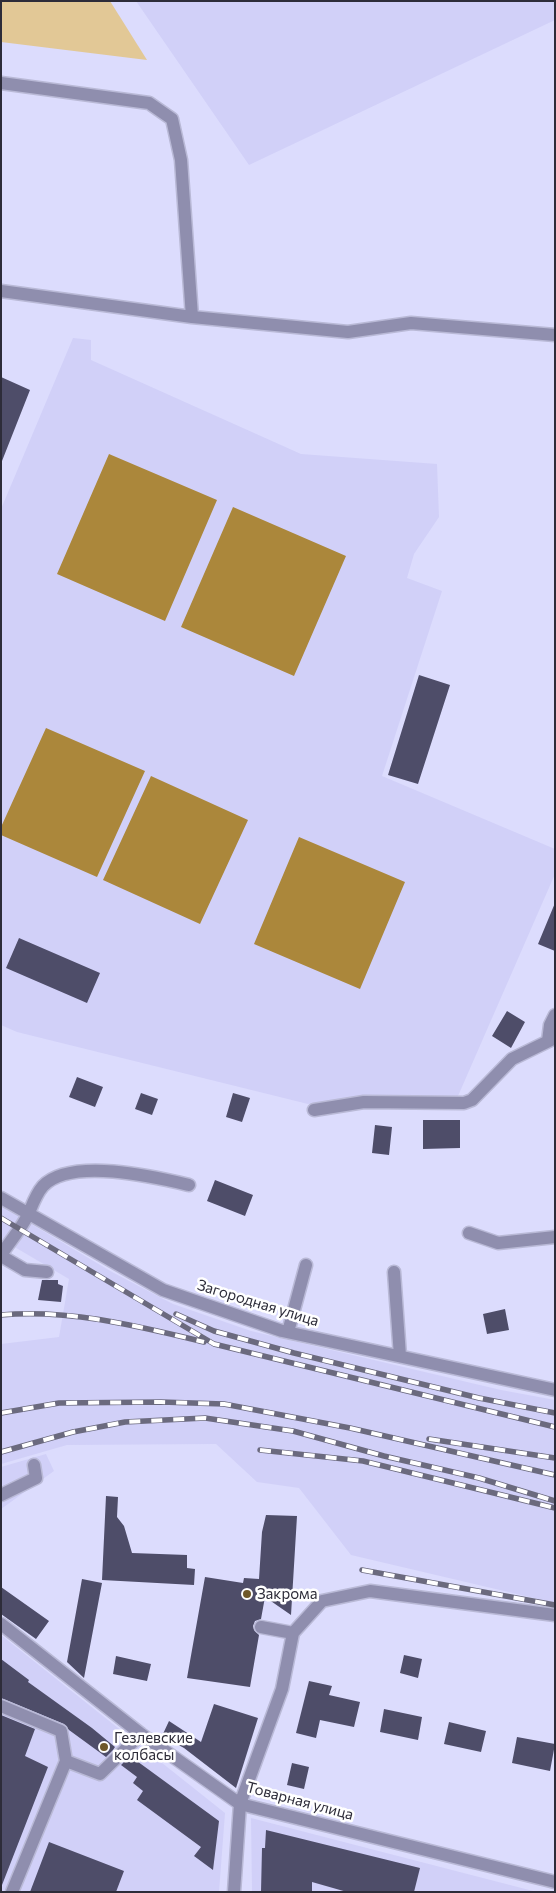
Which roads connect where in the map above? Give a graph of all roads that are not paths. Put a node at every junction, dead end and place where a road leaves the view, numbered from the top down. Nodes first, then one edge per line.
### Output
1 (1, 83) edge
2 (1, 291) edge
3 (192, 317) junction
4 (555, 335) edge
5 (555, 1015) edge
6 (552, 1039) edge
7 (314, 1110) dead end
8 (189, 1185) dead end
9 (1, 1198) edge
10 (28, 1214) junction
11 (469, 1233) dead end
12 (555, 1237) edge
13 (1, 1255) edge
14 (306, 1265) dead end
15 (47, 1272) dead end
16 (394, 1272) dead end
17 (288, 1332) junction
18 (400, 1356) junction
19 (555, 1390) edge
20 (34, 1465) dead end
21 (1, 1495) edge
22 (555, 1615) edge
23 (1, 1624) edge
24 (262, 1627) dead end
25 (293, 1633) junction
26 (1, 1706) edge
27 (141, 1734) junction
28 (66, 1761) junction
29 (240, 1804) junction
30 (555, 1882) edge
31 (12, 1892) edge
32 (234, 1892) edge

1 - 3 street
2 - 3 street
3 - 4 street
5 - 6 street
6 - 7 street
8 - 10 street
9 - 10 street, Загородная улица
10 - 13 street
10 - 17 street, Загородная улица
11 - 12 street
13 - 15 street
14 - 17 street
16 - 18 street
17 - 18 street, Загородная улица
18 - 19 street, Загородная улица
20 - 21 street
22 - 25 street
23 - 27 street, Товарная улица
24 - 25 street
25 - 29 street
26 - 28 street
27 - 28 street
27 - 29 street, Товарная улица
28 - 31 street
29 - 30 street, Товарная улица
29 - 32 street

